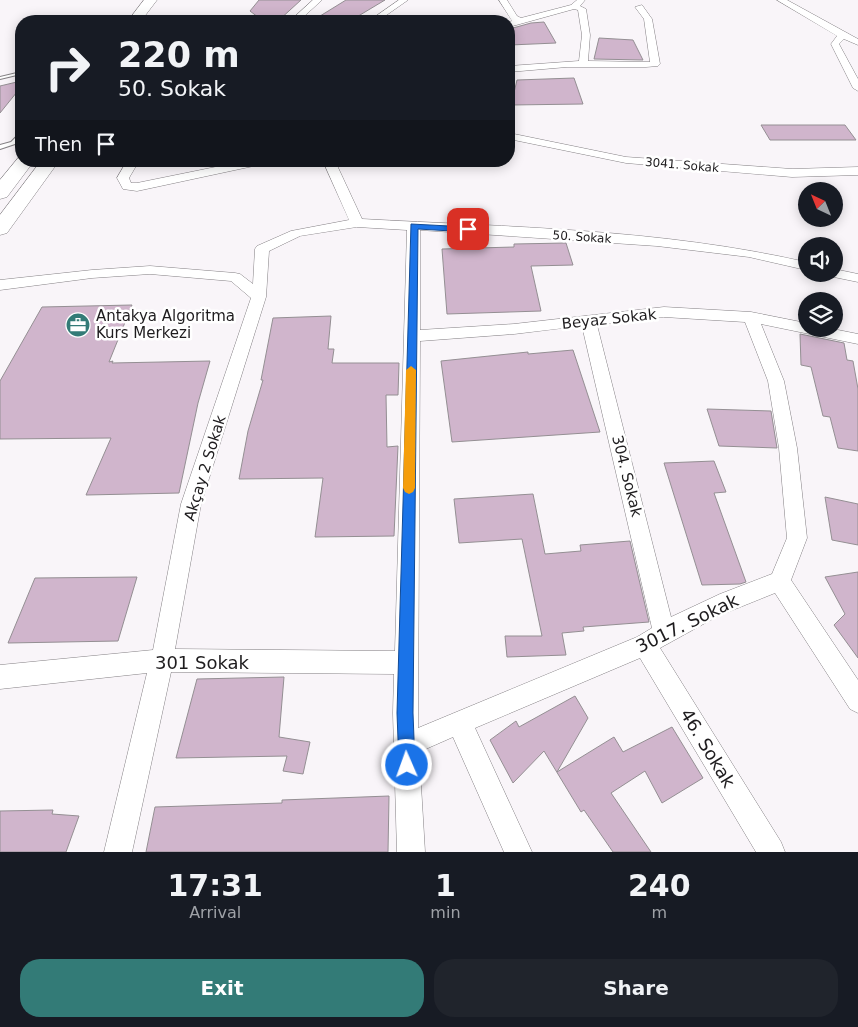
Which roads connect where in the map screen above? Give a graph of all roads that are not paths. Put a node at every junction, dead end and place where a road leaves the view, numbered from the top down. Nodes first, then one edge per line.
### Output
1 (150, 0) edge
2 (318, 0) edge
3 (404, 0) edge
4 (503, 0) edge
5 (781, 0) edge
6 (581, 2) edge
7 (639, 7) dead end
8 (139, 15) edge
9 (301, 15) edge
10 (382, 15) edge
11 (512, 15) edge
12 (515, 19) edge
13 (519, 21) junction
14 (515, 22) edge
15 (842, 35) junction
16 (858, 42) edge
17 (584, 63) junction
18 (515, 68) edge
19 (15, 74) edge
20 (0, 78) edge
21 (858, 88) edge
22 (515, 136) edge
23 (15, 141) edge
24 (0, 147) edge
25 (20, 167) edge
26 (48, 167) edge
27 (129, 167) edge
28 (235, 167) edge
29 (332, 167) edge
30 (858, 171) edge
31 (0, 193) edge
32 (357, 223) junction
33 (414, 226) junction
34 (0, 229) edge
35 (798, 264) edge
36 (843, 274) edge
37 (858, 278) edge
38 (0, 285) edge
39 (259, 297) junction
40 (751, 317) junction
41 (588, 321) junction
42 (798, 327) edge
43 (412, 336) junction
44 (843, 336) edge
45 (858, 339) edge
46 (780, 581) junction
47 (655, 638) junction
48 (162, 660) junction
49 (406, 663) junction
50 (0, 677) edge
51 (858, 701) edge
52 (460, 722) junction
53 (406, 745) junction
54 (412, 849) edge
55 (118, 852) edge
56 (518, 852) edge
57 (771, 852) edge

1 - 8 highway
2 - 9 street
3 - 10 street
4 - 11 street
5 - 15 street
6 - 13 street
6 - 17 street
7 - 17 street
12 - 13 street
13 - 14 street
15 - 16 street
15 - 21 street
17 - 18 street
19 - 20 lane
22 - 30 street, 3041. Sokak
23 - 24 lane
25 - 31 highway
26 - 34 highway
27 - 28 street
29 - 32 street
32 - 33 street, 50. Sokak
32 - 39 street, Akçay 2 Sokak
33 - 35 street, 50. Sokak
33 - 43 street
36 - 37 street
38 - 39 street
39 - 48 street, Akçay 2 Sokak
40 - 41 street, Beyaz Sokak
40 - 42 street, Beyaz Sokak
40 - 46 street
41 - 43 street, Beyaz Sokak
41 - 47 street, 304. Sokak
43 - 49 street
44 - 45 street, Beyaz Sokak
46 - 47 street, 3017. Sokak
46 - 51 street
47 - 52 street, 3017. Sokak
47 - 57 street, 46. Sokak
48 - 49 street, 301 Sokak
48 - 50 street, 301 Sokak
48 - 55 street, Akçay 2 Sokak
49 - 53 street
52 - 53 street, 3017. Sokak
52 - 56 street
53 - 54 street

